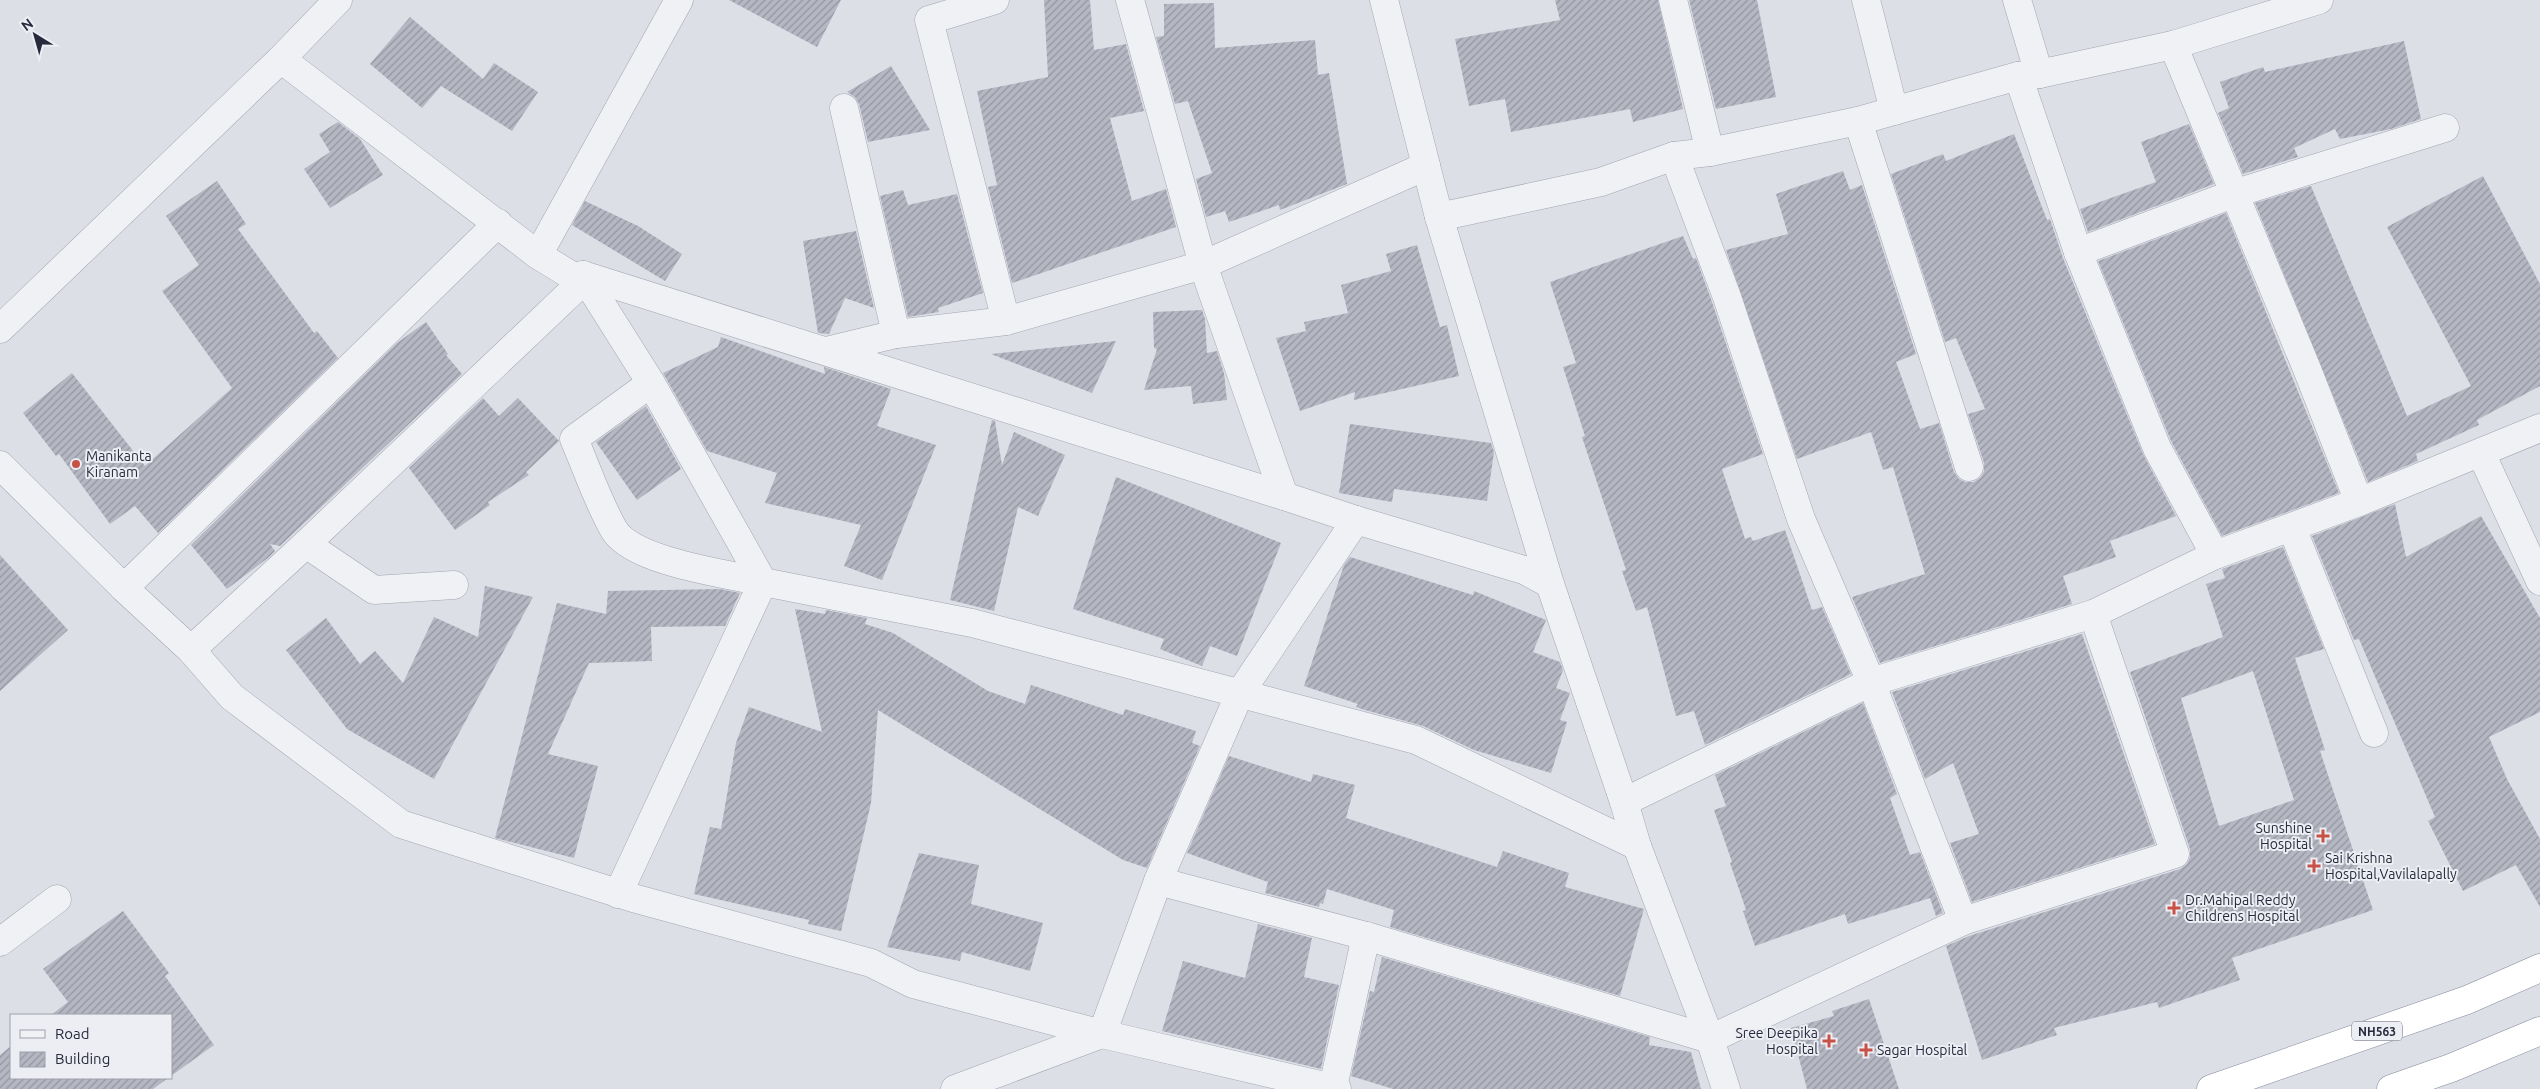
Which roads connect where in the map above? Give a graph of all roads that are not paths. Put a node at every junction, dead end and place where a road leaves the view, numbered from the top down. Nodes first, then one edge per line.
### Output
1 (679, 0) edge
2 (995, 0) edge
3 (1130, 0) edge
4 (1384, 0) edge
5 (1673, 0) edge
6 (1866, 0) edge
7 (2017, 0) edge
8 (2319, 0) edge
9 (324, 4) edge
10 (2173, 45) junction
11 (281, 59) junction
12 (2028, 75) junction
13 (844, 108) dead end
14 (1894, 111) junction
15 (1858, 121) junction
16 (2445, 128) dead end
17 (1710, 152) junction
18 (1674, 156) junction
19 (1426, 166) junction
20 (2233, 194) junction
21 (1439, 217) junction
22 (498, 223) junction
23 (2078, 252) junction
24 (538, 256) junction
25 (1203, 265) junction
26 (582, 278) junction
27 (1006, 322) junction
28 (0, 330) edge
29 (896, 334) junction
30 (826, 351) junction
31 (651, 383) junction
32 (2540, 428) edge
33 (2482, 453) junction
34 (0, 465) edge
35 (1969, 467) dead end
36 (1284, 496) junction
37 (2359, 502) junction
38 (1356, 520) junction
39 (2292, 528) junction
40 (306, 544) junction
41 (2215, 555) junction
42 (2540, 581) edge
43 (763, 582) junction
44 (1550, 584) junction
45 (454, 585) dead end
46 (124, 588) junction
47 (2093, 614) junction
48 (190, 650) junction
49 (1872, 682) junction
50 (1240, 693) junction
51 (2374, 733) dead end
52 (1624, 802) junction
53 (1637, 846) junction
54 (1158, 881) junction
55 (618, 894) junction
56 (57, 899) dead end
57 (1963, 921) junction
58 (1366, 936) junction
59 (0, 942) edge
60 (2540, 968) edge
61 (2540, 1031) edge
62 (1102, 1034) junction
63 (1710, 1039) junction
64 (1335, 1088) edge
65 (955, 1089) edge
66 (1726, 1089) edge
67 (2211, 1089) edge
68 (2391, 1089) edge

1 - 24 street
2 - 27 street
3 - 25 street
4 - 19 street
5 - 17 street
6 - 14 street
7 - 12 street
8 - 10 street
9 - 11 street
10 - 12 street
10 - 20 street
11 - 22 street
11 - 28 street
12 - 14 street
12 - 23 street
13 - 29 street
14 - 15 street
15 - 17 street
15 - 35 street
16 - 20 street
17 - 18 street
18 - 21 street
18 - 49 street
19 - 21 street
19 - 25 street
20 - 23 street
20 - 37 street
21 - 44 street
22 - 24 street
22 - 46 street
23 - 41 street
24 - 26 street
25 - 27 street
25 - 36 street
26 - 30 street
26 - 31 street
26 - 40 street
27 - 29 street
29 - 30 street
30 - 36 street
31 - 43 street
31 - 43 street
32 - 33 street
33 - 37 street
33 - 42 street
34 - 46 street
36 - 38 street
37 - 39 street
38 - 44 street
38 - 50 street
39 - 41 street
39 - 51 street
40 - 45 street
40 - 48 street
41 - 47 street
43 - 50 street
43 - 55 street
44 - 52 street
46 - 48 street
47 - 49 street
47 - 57 street
48 - 55 street
49 - 52 street
49 - 57 street
50 - 53 street
50 - 54 street
52 - 53 street
53 - 63 street
54 - 58 street
54 - 62 street
55 - 62 street
56 - 59 street
57 - 63 street
58 - 63 street
58 - 64 street
60 - 67 highway, NH563
61 - 68 highway
62 - 64 street
62 - 65 street
63 - 66 street

